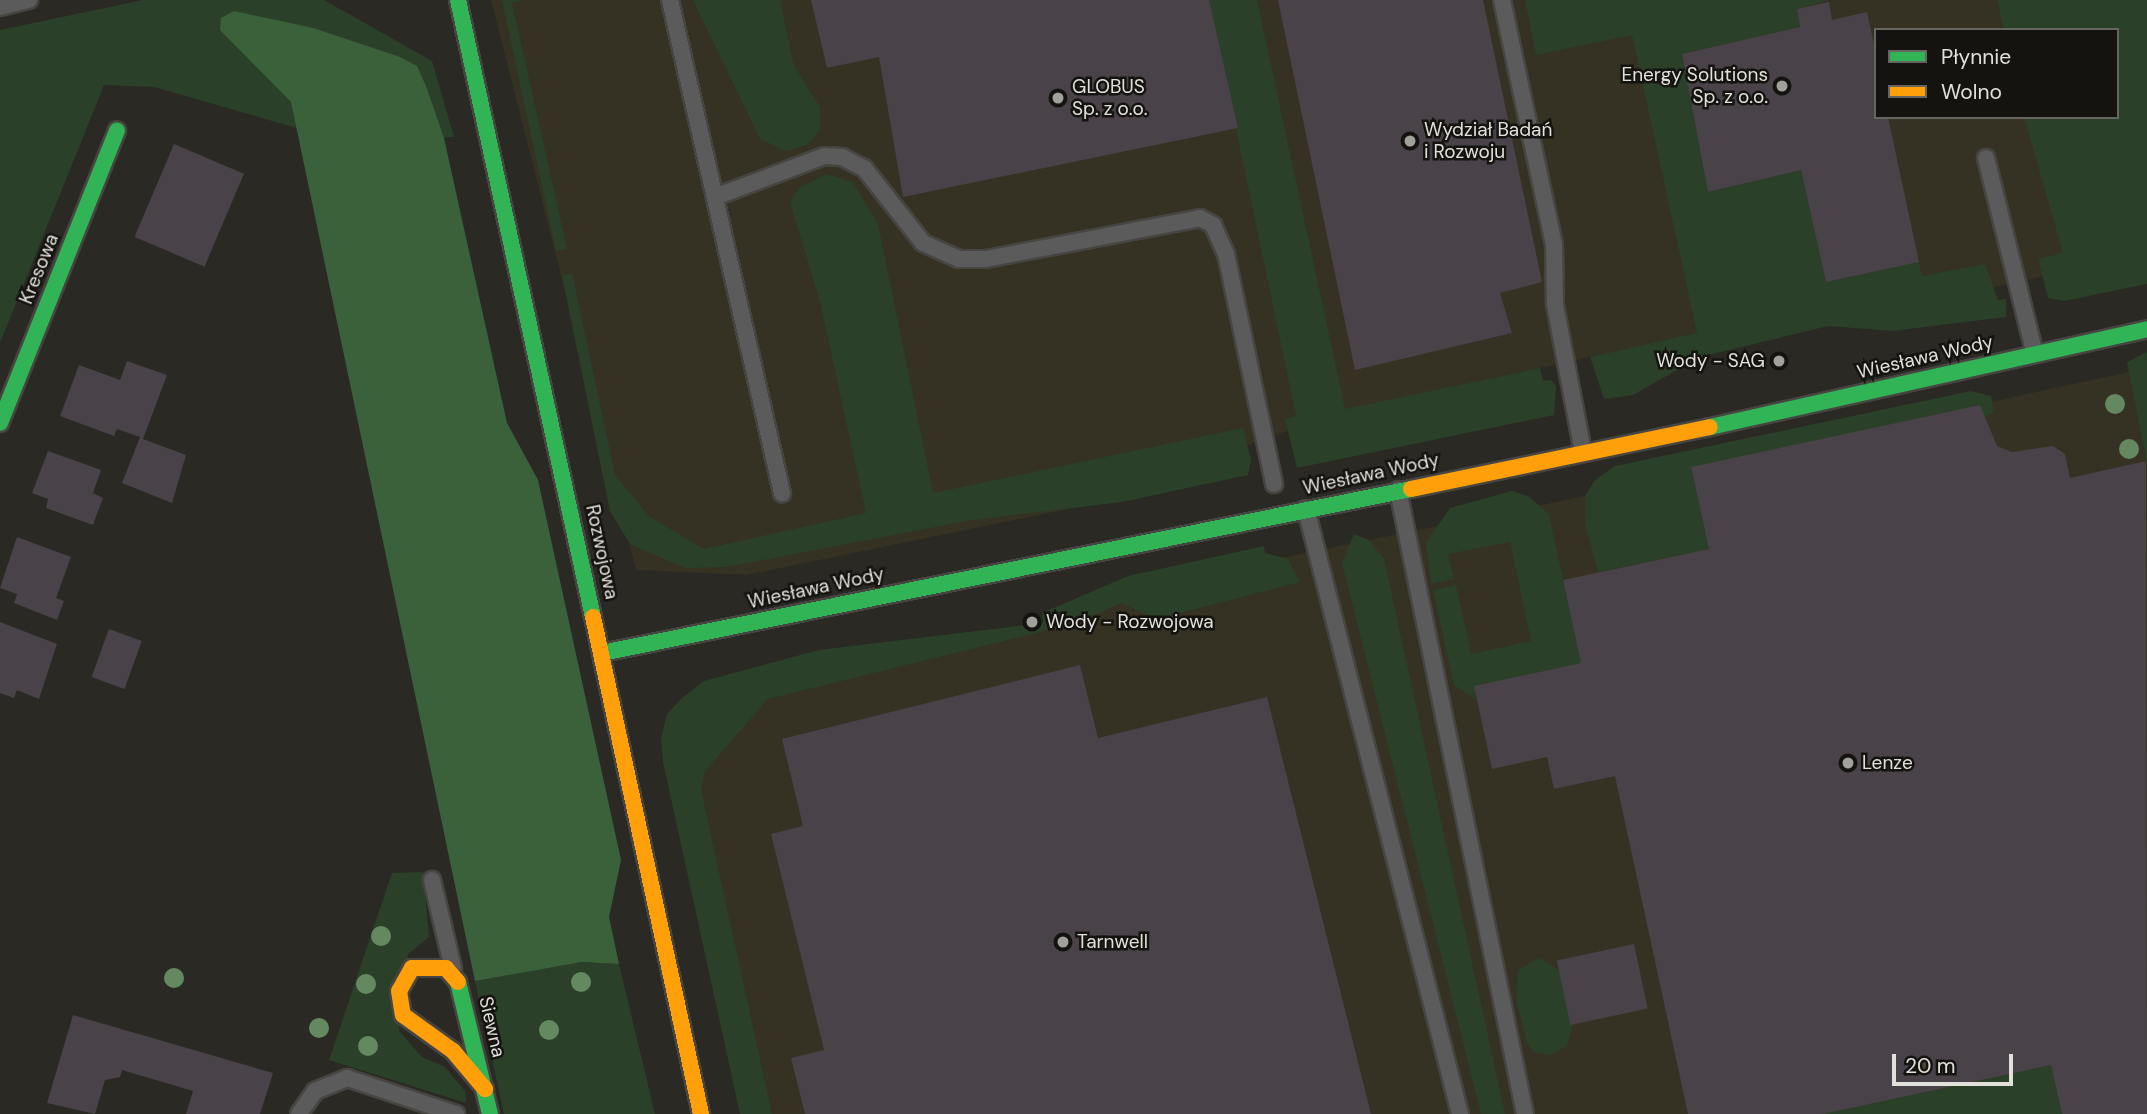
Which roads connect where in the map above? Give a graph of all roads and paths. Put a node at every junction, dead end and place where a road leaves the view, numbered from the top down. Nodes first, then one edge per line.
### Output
1 (29, 0) edge
2 (458, 0) edge
3 (670, 0) edge
4 (1502, 0) edge
5 (0, 7) edge
6 (117, 130) dead end
7 (1986, 158) dead end
8 (715, 197) junction
9 (2147, 329) edge
10 (2035, 354) junction
11 (0, 423) edge
12 (1583, 452) junction
13 (1274, 484) dead end
14 (1398, 489) junction
15 (782, 493) dead end
16 (1306, 509) junction
17 (602, 653) junction
18 (432, 880) dead end
19 (457, 980) junction
20 (485, 1089) junction
21 (299, 1114) edge
22 (456, 1114) edge
23 (490, 1114) edge
24 (701, 1114) edge
25 (1460, 1114) edge
26 (1525, 1114) edge

1 - 5 lane
2 - 17 street, Rozwojowa
3 - 8 lane
4 - 12 lane
6 - 11 street, Kresowa
7 - 10 lane
8 - 13 lane
8 - 15 lane
9 - 10 street, Wiesława Wody
10 - 12 street, Wiesława Wody
12 - 14 street, Wiesława Wody
14 - 16 street, Wiesława Wody
14 - 26 lane
16 - 17 street, Wiesława Wody
16 - 25 lane
17 - 24 street, Rozwojowa
18 - 19 lane
19 - 20 street, Siewna
19 - 20 street, Siewna
20 - 23 street, Siewna
21 - 22 lane

